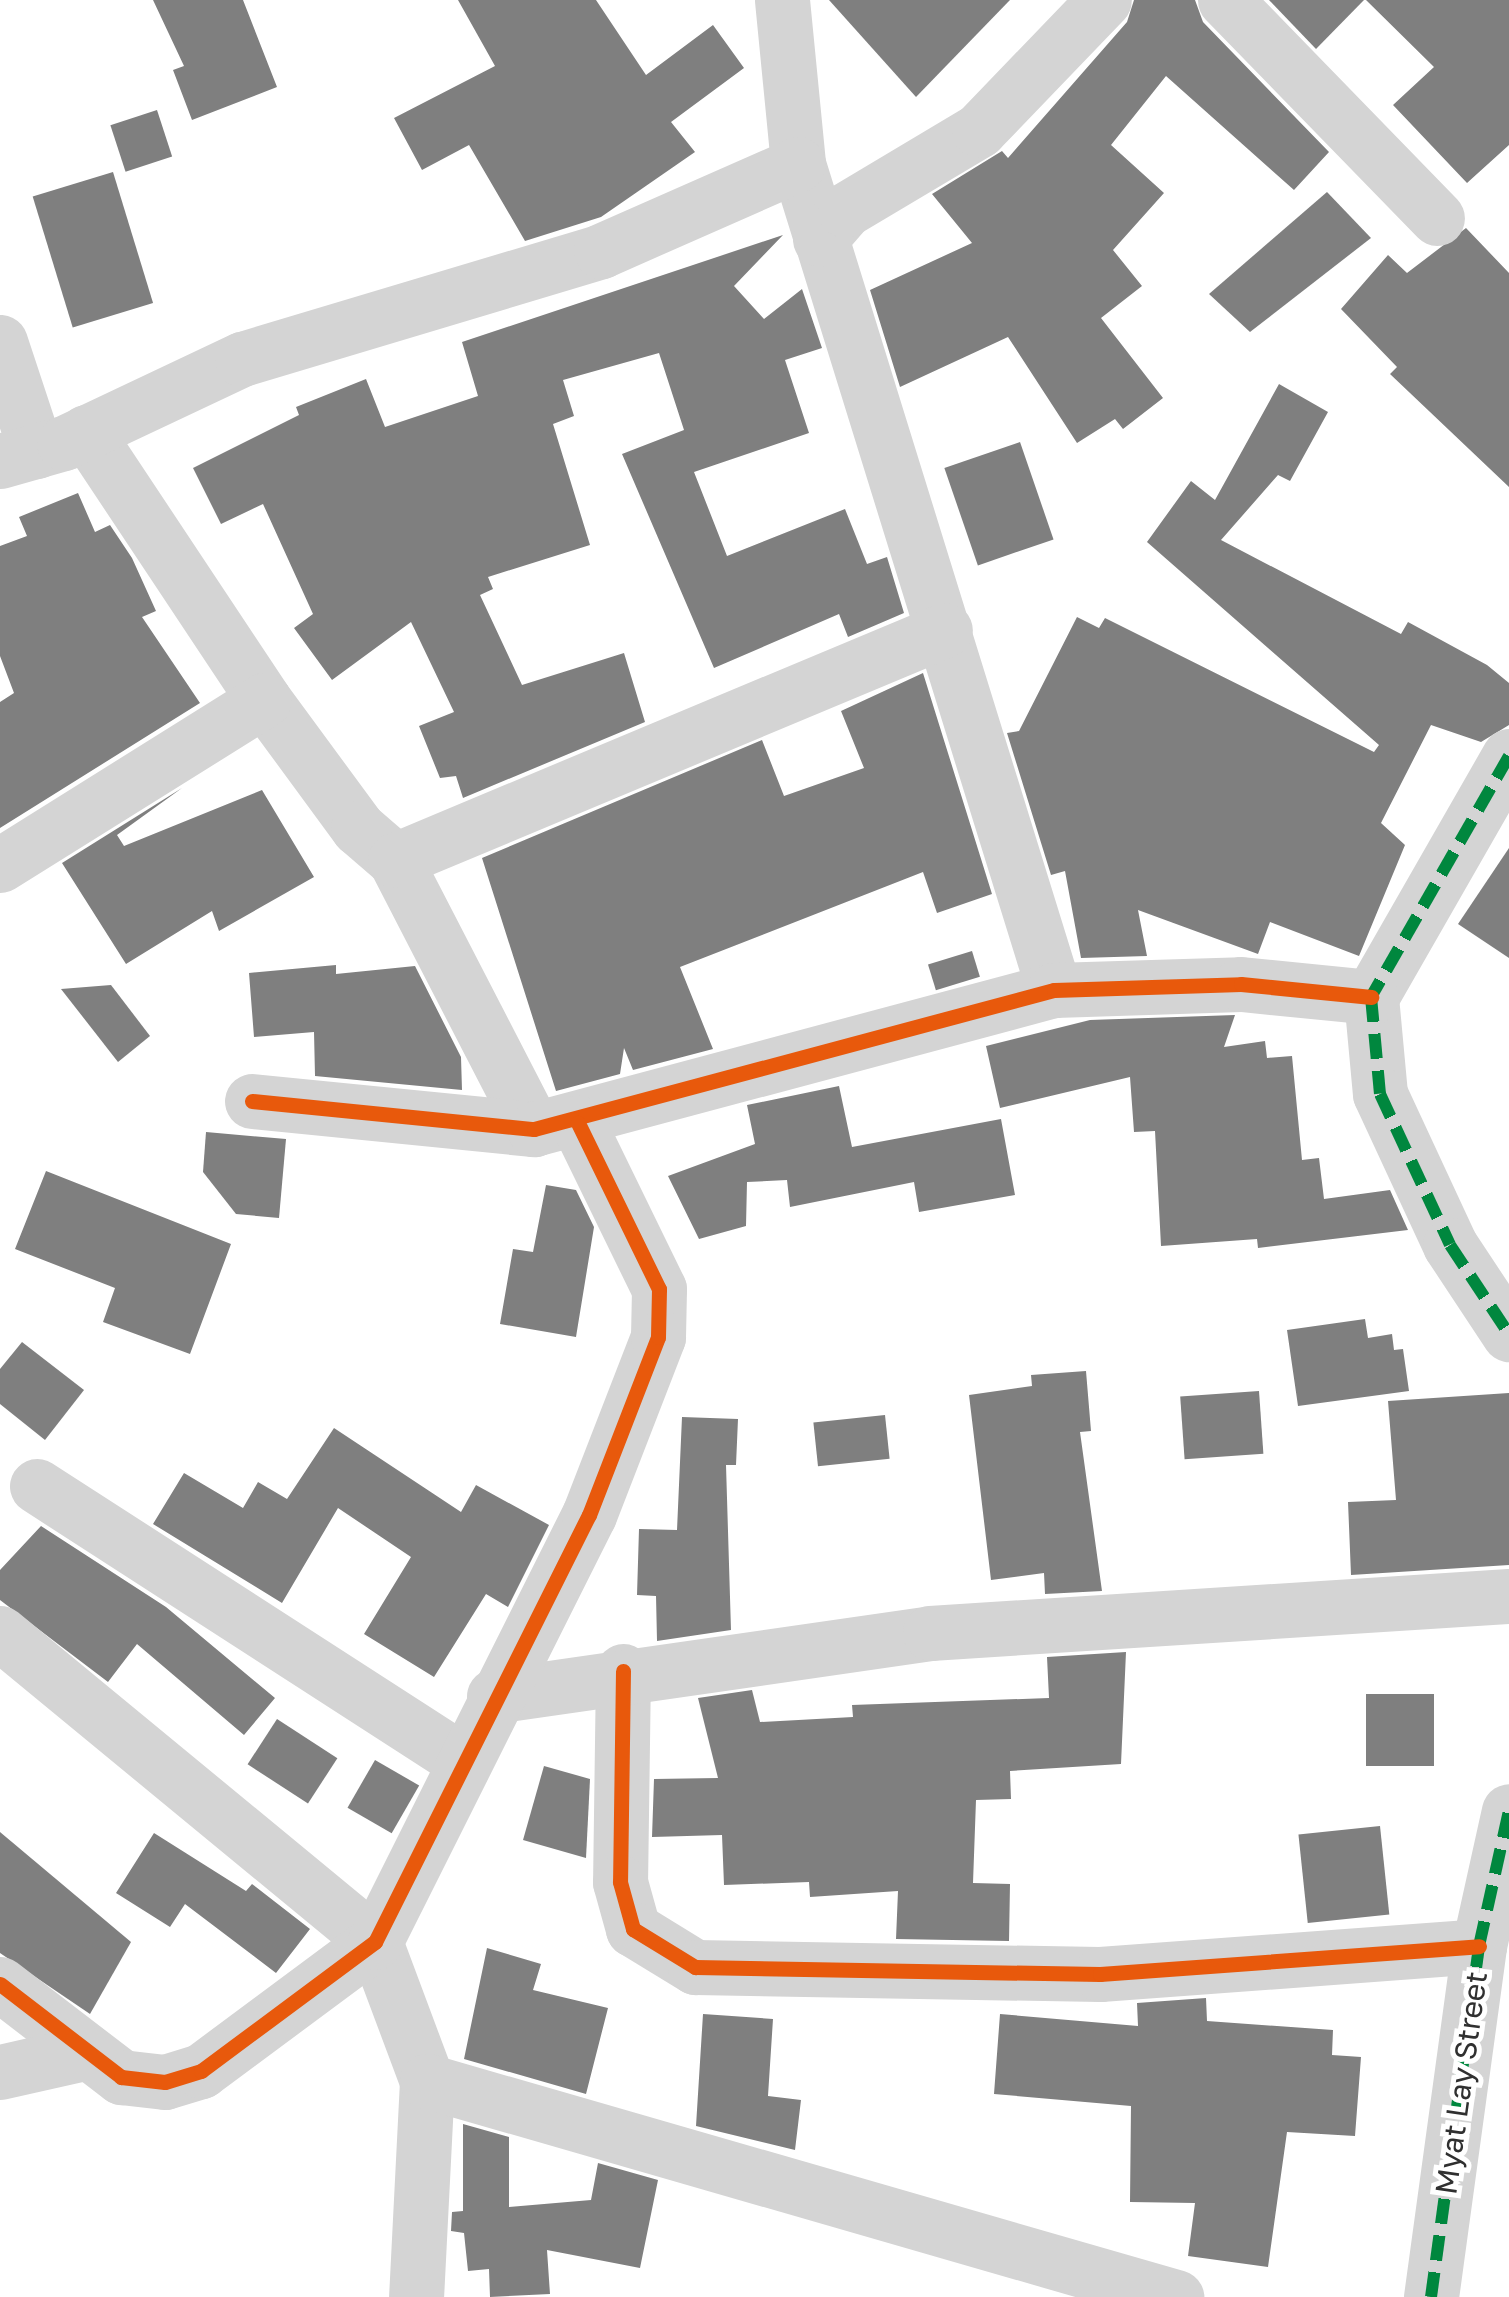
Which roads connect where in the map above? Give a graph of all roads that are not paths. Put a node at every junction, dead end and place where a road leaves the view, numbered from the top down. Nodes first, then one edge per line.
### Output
1 (782, 0) edge
2 (1104, 0) edge
3 (1224, 0) edge
4 (798, 164) junction
5 (1437, 218) dead end
6 (820, 239) junction
7 (0, 342) edge
8 (86, 432) junction
9 (18, 456) edge
10 (945, 630) junction
11 (264, 700) junction
12 (1509, 756) edge
13 (395, 860) junction
14 (0, 864) edge
15 (1054, 990) junction
16 (1371, 997) junction
17 (252, 1101) dead end
18 (556, 1126) junction
19 (1509, 1334) edge
20 (38, 1486) dead end
21 (1509, 1596) edge
22 (0, 1633) edge
23 (623, 1671) junction
24 (494, 1696) junction
25 (463, 1760) junction
26 (1509, 1811) edge
27 (375, 1942) junction
28 (1480, 1946) junction
29 (0, 1984) edge
30 (88, 2052) junction
31 (0, 2072) edge
32 (427, 2081) junction
33 (416, 2297) edge
34 (1176, 2297) edge
35 (1432, 2297) edge

1 - 4 street
2 - 6 street
3 - 5 street
4 - 6 street
4 - 8 street
6 - 10 street
7 - 9 street
8 - 9 street
8 - 11 street
10 - 13 street
10 - 15 street
11 - 13 street
11 - 14 street
12 - 16 street
13 - 18 street
15 - 16 street
15 - 18 street
16 - 19 street
17 - 18 street
18 - 24 street
20 - 25 street
21 - 23 street
22 - 27 street
23 - 24 street
23 - 28 street
24 - 25 street
25 - 27 street
26 - 28 street, Myat Lay Street
27 - 30 street
27 - 32 street
28 - 35 street, Myat Lay Street
29 - 30 street
30 - 31 street
32 - 33 street
32 - 34 street

